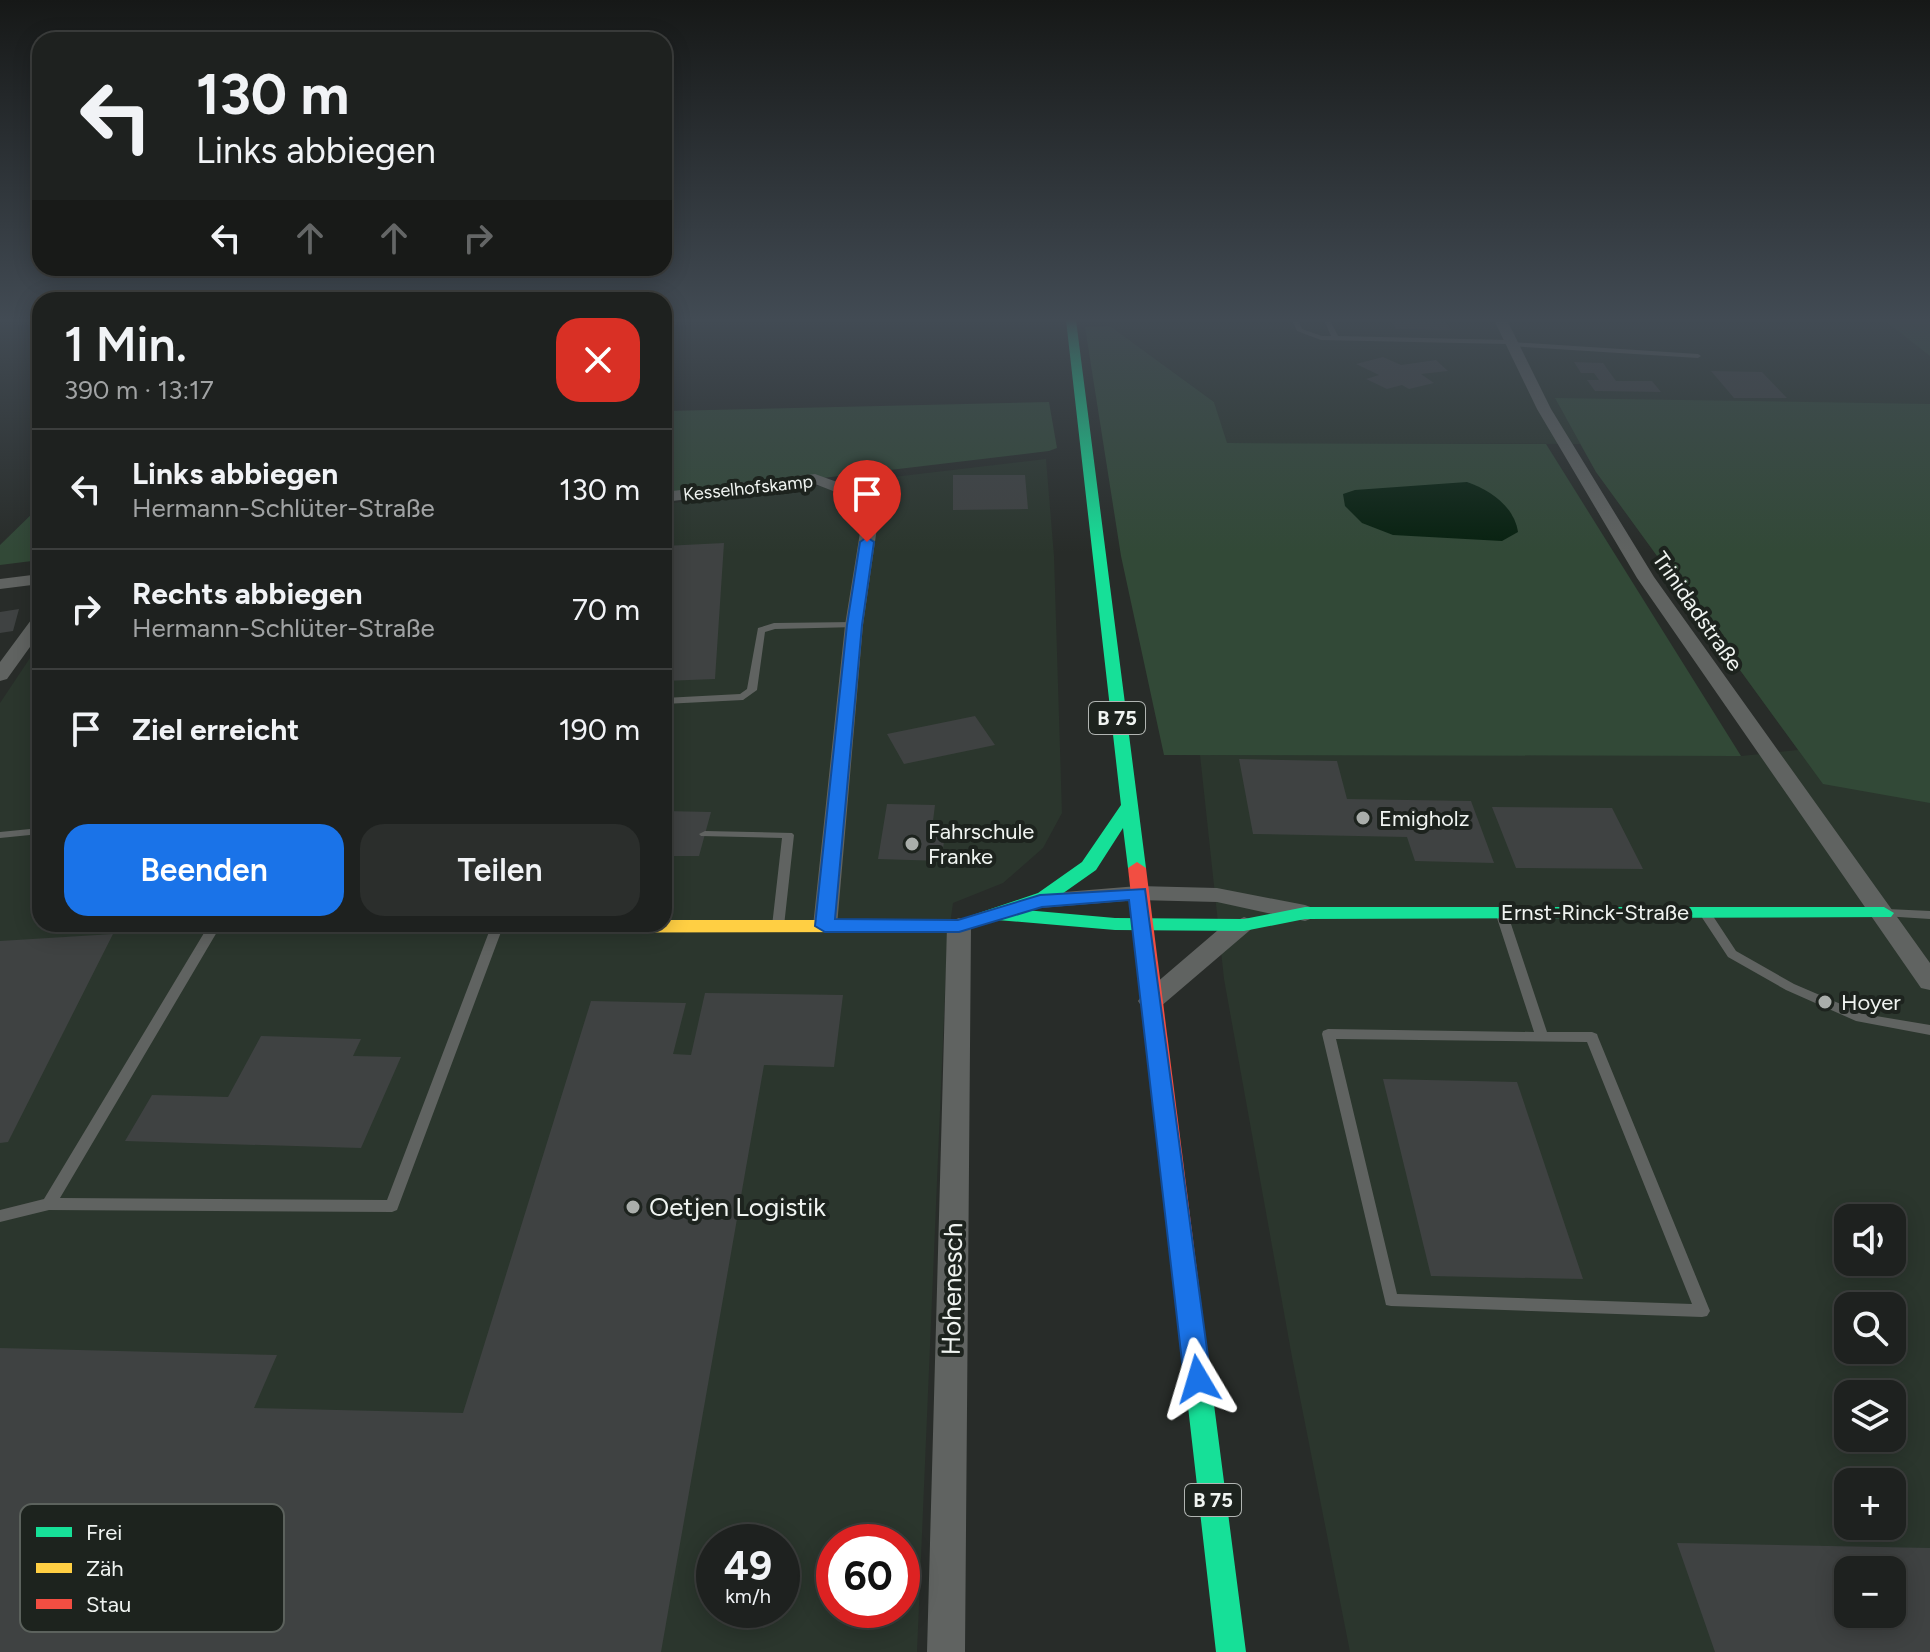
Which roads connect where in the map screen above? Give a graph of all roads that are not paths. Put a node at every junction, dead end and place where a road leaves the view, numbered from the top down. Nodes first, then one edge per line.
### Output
1 (1080, 397) edge
2 (1540, 397) edge
3 (672, 496) edge
4 (32, 580) edge
5 (0, 584) edge
6 (854, 625) junction
7 (32, 631) edge
8 (0, 675) edge
9 (672, 701) edge
10 (1127, 809) junction
11 (32, 832) edge
12 (705, 834) dead end
13 (0, 835) edge
14 (1138, 893) junction
15 (1040, 901) junction
16 (1501, 912) junction
17 (1305, 913) junction
18 (1705, 913) junction
19 (1884, 913) junction
20 (1003, 915) junction
21 (1930, 915) edge
22 (1142, 925) junction
23 (1244, 925) junction
24 (672, 926) edge
25 (778, 926) junction
26 (825, 926) junction
27 (959, 926) junction
28 (210, 932) edge
29 (494, 932) edge
30 (1930, 982) edge
31 (1151, 1001) junction
32 (1930, 1030) edge
33 (1542, 1037) junction
34 (49, 1204) junction
35 (0, 1216) edge
36 (946, 1652) edge
37 (1231, 1652) edge

1 - 10 main road, B 75
2 - 19 street, Trinidadstraße
3 - 6 street, Kesselhofskamp
4 - 5 street
6 - 9 lane
6 - 26 street
7 - 8 street
10 - 14 main road, B 75
10 - 15 main road
11 - 13 lane
12 - 25 lane
14 - 15 street, Ernst-Rinck-Straße
14 - 17 street, Ernst-Rinck-Straße
14 - 22 main road, B 75
15 - 20 main road
16 - 17 main road, Ernst-Rinck-Straße
16 - 18 main road, Ernst-Rinck-Straße
16 - 33 lane
17 - 23 main road, Ernst-Rinck-Straße
18 - 19 main road, Ernst-Rinck-Straße
18 - 32 lane
19 - 21 lane
19 - 30 street, Trinidadstraße
20 - 22 main road, Ernst-Rinck-Straße
20 - 27 main road
22 - 23 main road, Ernst-Rinck-Straße
22 - 31 main road, B 75
23 - 31 street, Ernst-Rinck-Straße
24 - 25 main road
25 - 26 main road
26 - 27 main road
27 - 36 street, Hohenesch
28 - 34 lane
29 - 34 lane
31 - 37 main road, B 75
33 - 33 lane
34 - 35 lane

